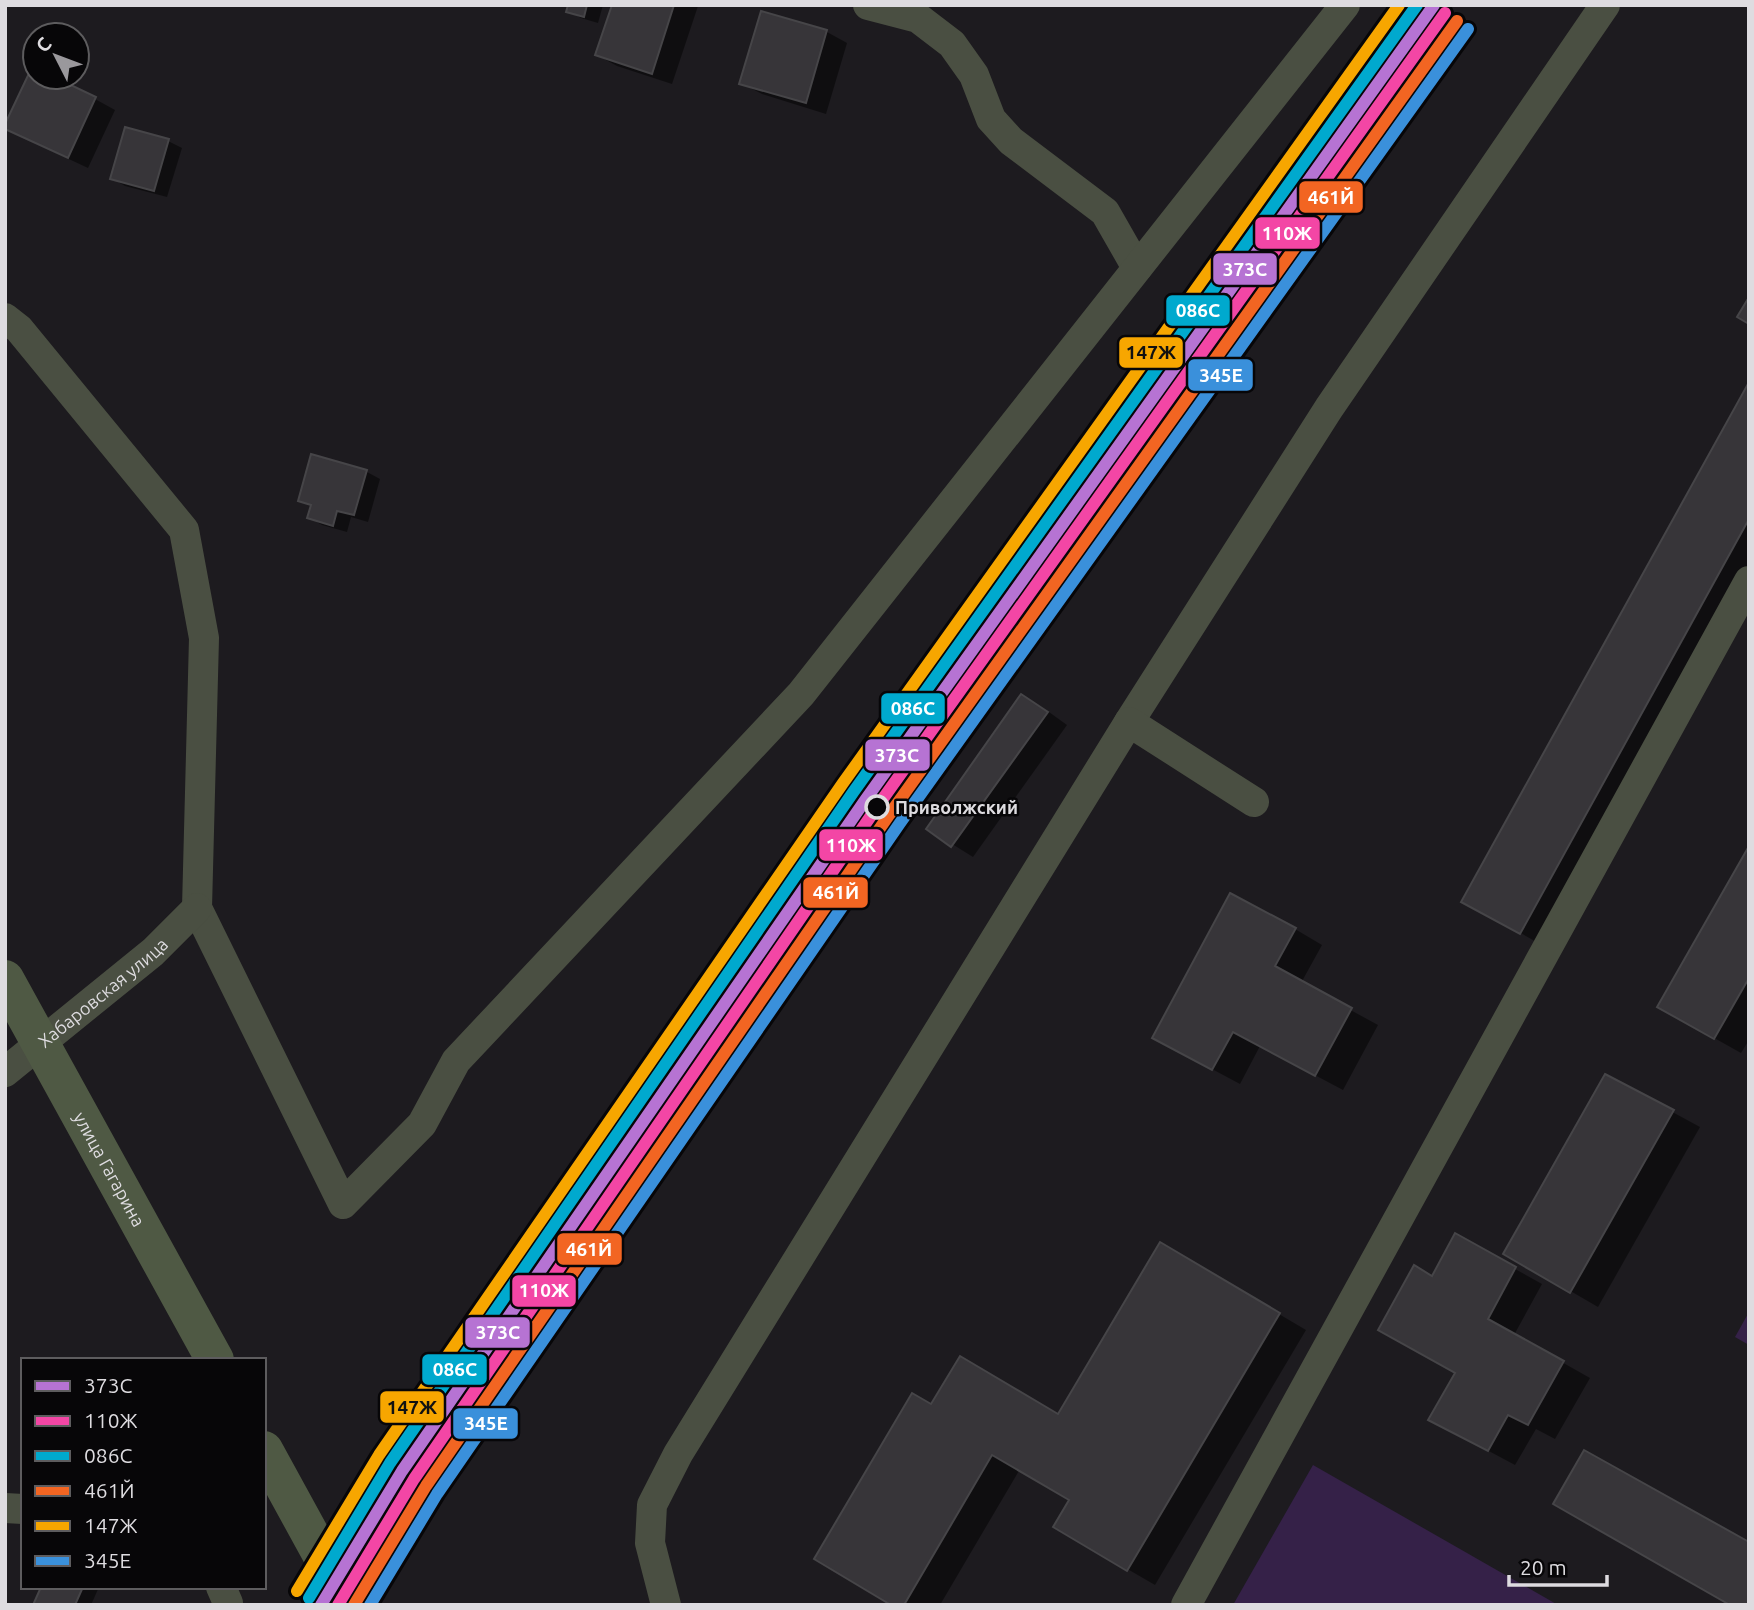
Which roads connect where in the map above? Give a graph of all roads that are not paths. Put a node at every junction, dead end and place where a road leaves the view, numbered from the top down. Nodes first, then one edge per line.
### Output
1 (868, 5) edge
2 (1345, 5) edge
3 (1605, 5) edge
4 (1137, 268) junction
5 (5, 318) edge
6 (1749, 580) edge
7 (1129, 722) junction
8 (1254, 802) dead end
9 (197, 908) junction
10 (5, 979) edge
11 (5, 1072) edge
12 (214, 1358) edge
13 (266, 1454) edge
14 (222, 1589) edge
15 (227, 1605) edge
16 (349, 1605) edge
17 (666, 1605) edge
18 (1186, 1605) edge

1 - 4 street
2 - 4 street
3 - 7 street
4 - 9 street
5 - 9 street
6 - 18 street
7 - 8 street
7 - 17 street
9 - 11 street, Хабаровская улица
10 - 12 main road, улица Гагарина, bridge
13 - 16 main road
14 - 15 street

